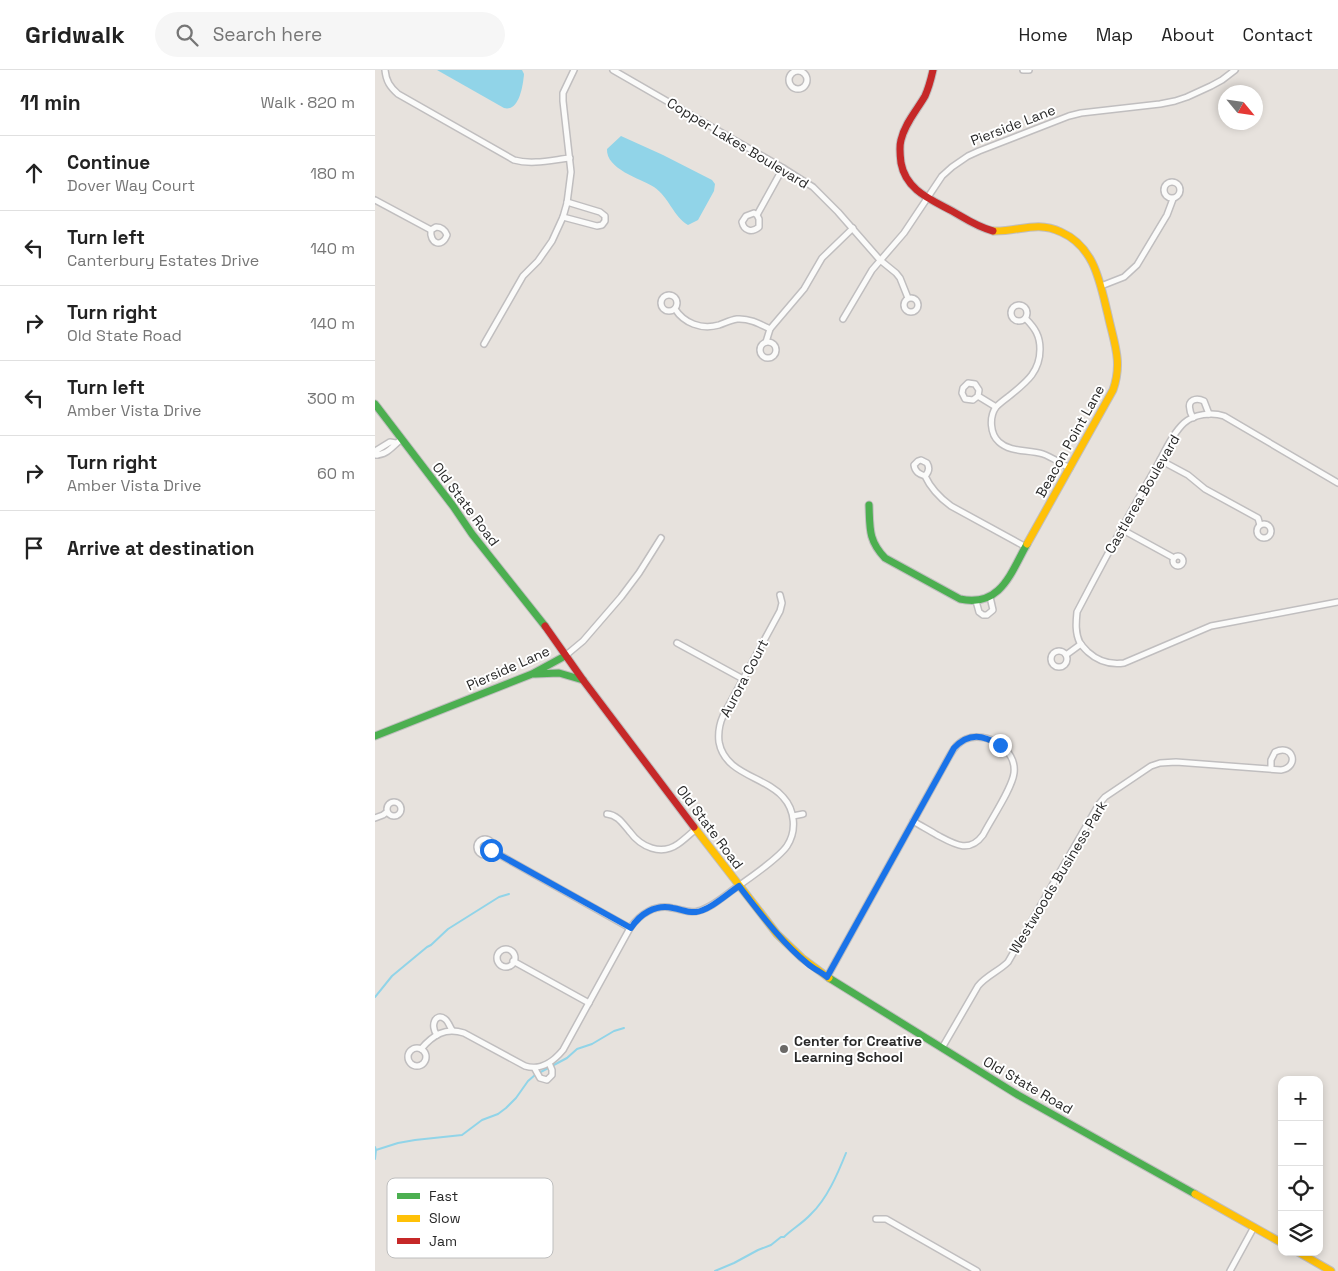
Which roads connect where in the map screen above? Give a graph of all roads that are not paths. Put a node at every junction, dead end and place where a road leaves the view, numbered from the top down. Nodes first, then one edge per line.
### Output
1 (385, 70) edge
2 (574, 70) edge
3 (613, 70) edge
4 (933, 70) edge
5 (1023, 70) edge
6 (1029, 70) edge
7 (1235, 70) edge
8 (811, 71) edge
9 (806, 77) dead end
10 (570, 158) junction
11 (783, 168) junction
12 (927, 198) junction
13 (1173, 199) dead end
14 (375, 200) edge
15 (567, 202) junction
16 (757, 215) dead end
17 (563, 217) junction
18 (853, 228) junction
19 (431, 230) dead end
20 (880, 260) junction
21 (1101, 286) junction
22 (908, 298) dead end
23 (675, 309) dead end
24 (843, 319) dead end
25 (1026, 319) dead end
26 (770, 329) junction
27 (766, 342) dead end
28 (484, 344) dead end
29 (978, 396) dead end
30 (375, 404) edge
31 (996, 407) junction
32 (1209, 414) junction
33 (1193, 418) junction
34 (399, 441) junction
35 (376, 455) edge
36 (1161, 460) junction
37 (1069, 468) junction
38 (925, 476) dead end
39 (1338, 483) edge
40 (869, 505) dead end
41 (1260, 525) dead end
42 (1121, 529) junction
43 (661, 538) dead end
44 (1026, 547) junction
45 (1173, 558) dead end
46 (780, 596) dead end
47 (990, 597) junction
48 (976, 601) junction
49 (1338, 602) edge
50 (677, 643) dead end
51 (1081, 644) junction
52 (1066, 655) dead end
53 (565, 656) junction
54 (532, 674) junction
55 (743, 679) junction
56 (583, 680) junction
57 (375, 736) edge
58 (1271, 769) junction
59 (387, 812) dead end
60 (607, 814) dead end
61 (803, 814) dead end
62 (793, 816) junction
63 (375, 818) edge
64 (913, 821) junction
65 (696, 829) junction
66 (491, 850) dead end
67 (739, 886) junction
68 (631, 928) junction
69 (513, 962) dead end
70 (827, 977) junction
71 (589, 1004) junction
72 (452, 1030) junction
73 (437, 1035) junction
74 (942, 1048) junction
75 (421, 1049) dead end
76 (549, 1063) junction
77 (535, 1068) junction
78 (876, 1219) dead end
79 (1254, 1228) junction
80 (1278, 1241) edge
81 (1305, 1256) edge
82 (977, 1271) edge
83 (1230, 1271) edge
84 (1331, 1271) edge

1 - 10 street
2 - 10 street
3 - 11 street, Copper Lakes Boulevard
4 - 12 street, Beacon Point Lane
5 - 6 street
7 - 12 street, Pierside Lane
8 - 9 street
10 - 15 street
11 - 16 street
11 - 18 street, Copper Lakes Boulevard
12 - 20 street, Pierside Lane
12 - 21 street, Beacon Point Lane
13 - 21 street
14 - 19 street
15 - 17 street
15 - 17 street
17 - 28 street
18 - 20 street, Copper Lakes Boulevard
18 - 26 street
20 - 22 street, Copper Lakes Boulevard
20 - 24 street, Pierside Lane
21 - 37 street, Beacon Point Lane
23 - 26 street
25 - 31 street
26 - 27 street
29 - 31 street
30 - 34 street, Old State Road
31 - 37 street
32 - 33 street, Castlerea Boulevard
32 - 33 street
32 - 39 street
33 - 36 street, Castlerea Boulevard
34 - 35 street
34 - 53 street, Old State Road
36 - 41 street
36 - 42 street, Castlerea Boulevard
37 - 44 street, Beacon Point Lane
38 - 44 street
40 - 48 street, Beacon Point Lane
42 - 45 street
42 - 51 street, Castlerea Boulevard
43 - 53 street, Pierside Lane
44 - 47 street, Beacon Point Lane
46 - 55 street, Aurora Court
47 - 48 street, Beacon Point Lane
47 - 48 street
49 - 51 street
50 - 55 street
51 - 52 street
53 - 54 street, Pierside Lane
53 - 56 street, Old State Road
54 - 56 street
54 - 57 street, Pierside Lane
55 - 62 street, Aurora Court
56 - 65 street, Old State Road
58 - 58 street, Westwoods Business Park
58 - 74 street, Westwoods Business Park
59 - 63 street
60 - 65 street
61 - 62 street
62 - 67 street
64 - 64 street
64 - 70 street
65 - 67 street, Old State Road
66 - 68 street
67 - 68 street
67 - 70 street, Old State Road
68 - 71 street
69 - 71 street
70 - 74 street, Old State Road
71 - 76 street
72 - 73 street
72 - 73 street
72 - 77 street
73 - 75 street
74 - 79 street, Old State Road
76 - 77 street
76 - 77 street
78 - 82 street
79 - 80 street, Old State Road
79 - 83 street
81 - 84 street

